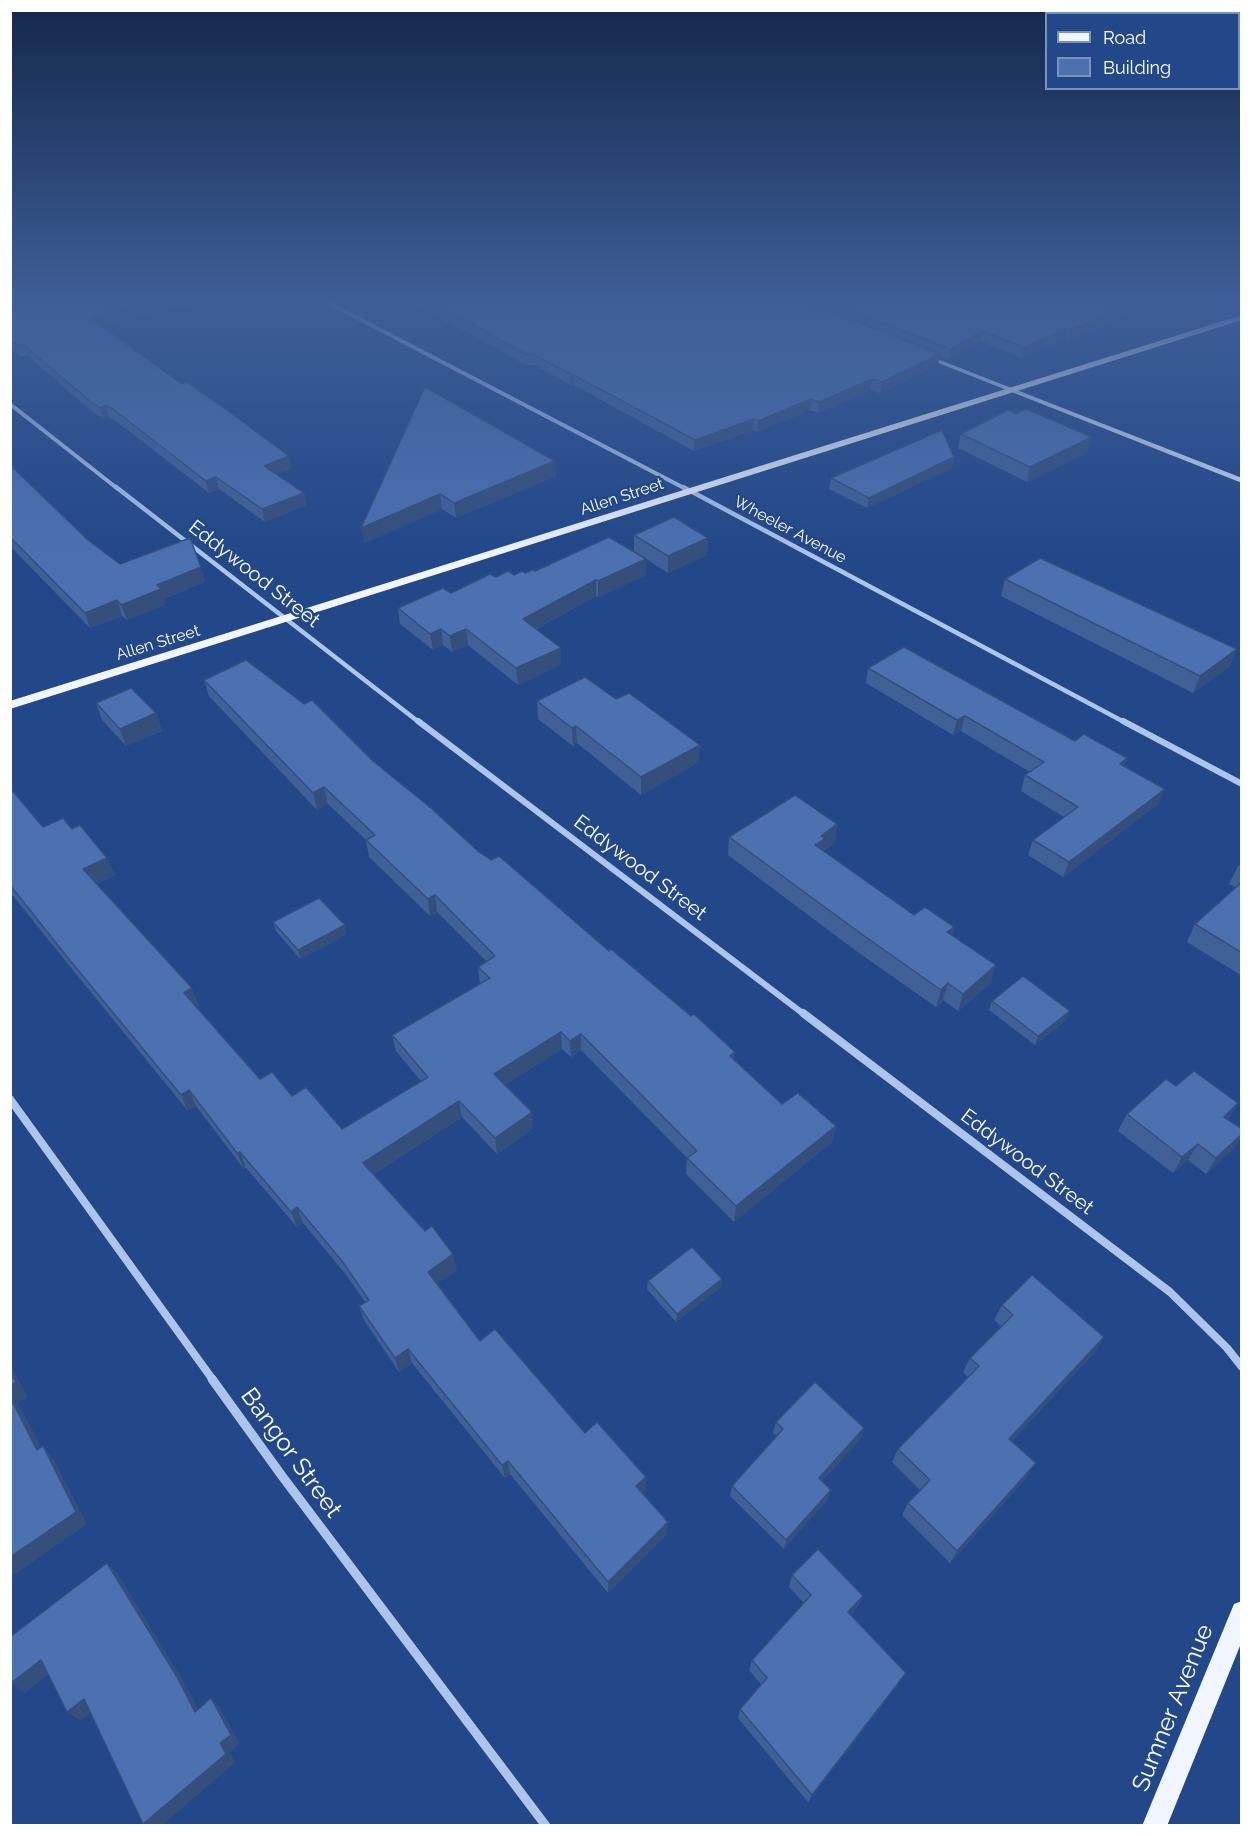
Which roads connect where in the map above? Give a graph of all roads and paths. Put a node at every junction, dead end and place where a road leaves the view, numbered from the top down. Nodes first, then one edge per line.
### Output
1 (490, 387) edge
2 (1004, 387) edge
3 (1022, 387) edge
4 (1012, 390) junction
5 (10, 404) edge
6 (1242, 481) edge
7 (690, 491) junction
8 (284, 619) junction
9 (10, 705) edge
10 (1242, 784) edge
11 (10, 1099) edge
12 (1242, 1366) edge
13 (1242, 1612) edge
14 (546, 1826) edge
15 (1154, 1826) edge

1 - 7 street, Wheeler Avenue
2 - 4 street
3 - 4 main road, Allen Street
4 - 6 street
4 - 7 main road, Allen Street
5 - 8 street, Eddywood Street
7 - 8 main road, Allen Street
7 - 10 street, Wheeler Avenue
8 - 9 main road, Allen Street
8 - 12 street, Eddywood Street
11 - 14 street, Bangor Street
13 - 15 main road, Sumner Avenue

